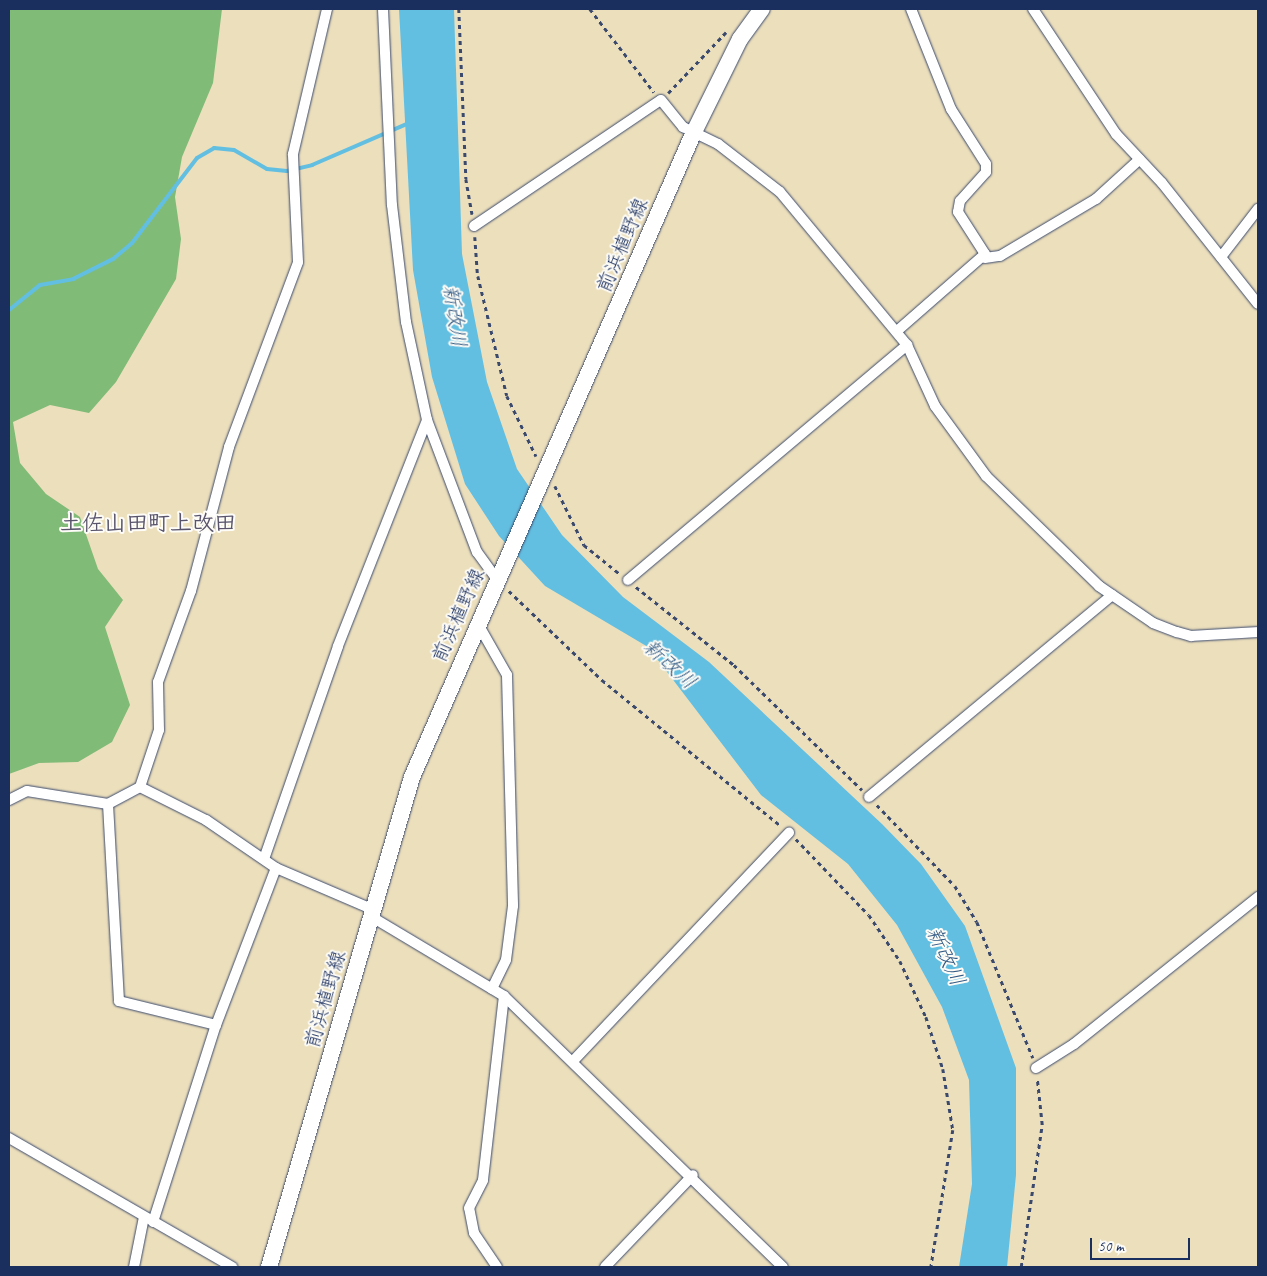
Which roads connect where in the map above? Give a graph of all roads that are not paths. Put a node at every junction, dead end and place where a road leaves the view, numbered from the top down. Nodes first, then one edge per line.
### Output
1 (327, 9) edge
2 (382, 9) edge
3 (762, 9) edge
4 (911, 9) edge
5 (1033, 9) edge
6 (693, 134) junction
7 (1140, 159) junction
8 (1258, 209) edge
9 (474, 226) road end
10 (1221, 257) junction
11 (985, 258) junction
12 (1258, 304) edge
13 (897, 331) junction
14 (907, 345) junction
15 (427, 420) junction
16 (501, 575) junction
17 (628, 580) road end
18 (1112, 595) junction
19 (478, 624) junction
20 (1258, 632) edge
21 (140, 787) junction
22 (868, 797) road end
23 (9, 800) edge
24 (108, 804) junction
25 (789, 833) road end
26 (264, 859) junction
27 (276, 868) junction
28 (1258, 897) edge
29 (373, 913) junction
30 (492, 989) junction
31 (504, 996) junction
32 (216, 1025) junction
33 (574, 1060) junction
34 (1036, 1068) road end
35 (9, 1138) edge
36 (693, 1175) junction
37 (148, 1219) junction
38 (134, 1267) edge
39 (232, 1267) edge
40 (269, 1267) edge
41 (497, 1267) edge
42 (605, 1267) edge
43 (783, 1267) edge

1 - 21 street
2 - 15 street
3 - 6 main road, 前浜植野線
4 - 11 street
5 - 7 street
6 - 9 street
6 - 13 street
6 - 16 main road, 前浜植野線
7 - 10 street
7 - 11 street
8 - 10 street
10 - 12 street
11 - 13 street
13 - 14 street
14 - 17 street
14 - 18 street
15 - 16 street
15 - 26 street
16 - 19 main road, 前浜植野線
18 - 20 street
18 - 22 street
19 - 29 main road, 前浜植野線
19 - 30 street
21 - 24 street
21 - 26 street
23 - 24 street
24 - 32 street
25 - 33 street
26 - 27 street
27 - 29 street
27 - 32 street
28 - 34 street
29 - 30 street
29 - 40 main road, 前浜植野線
30 - 31 street
31 - 33 street
31 - 41 street
32 - 37 street
33 - 36 street
35 - 37 street
36 - 42 street
36 - 43 street
37 - 38 street
37 - 39 street

